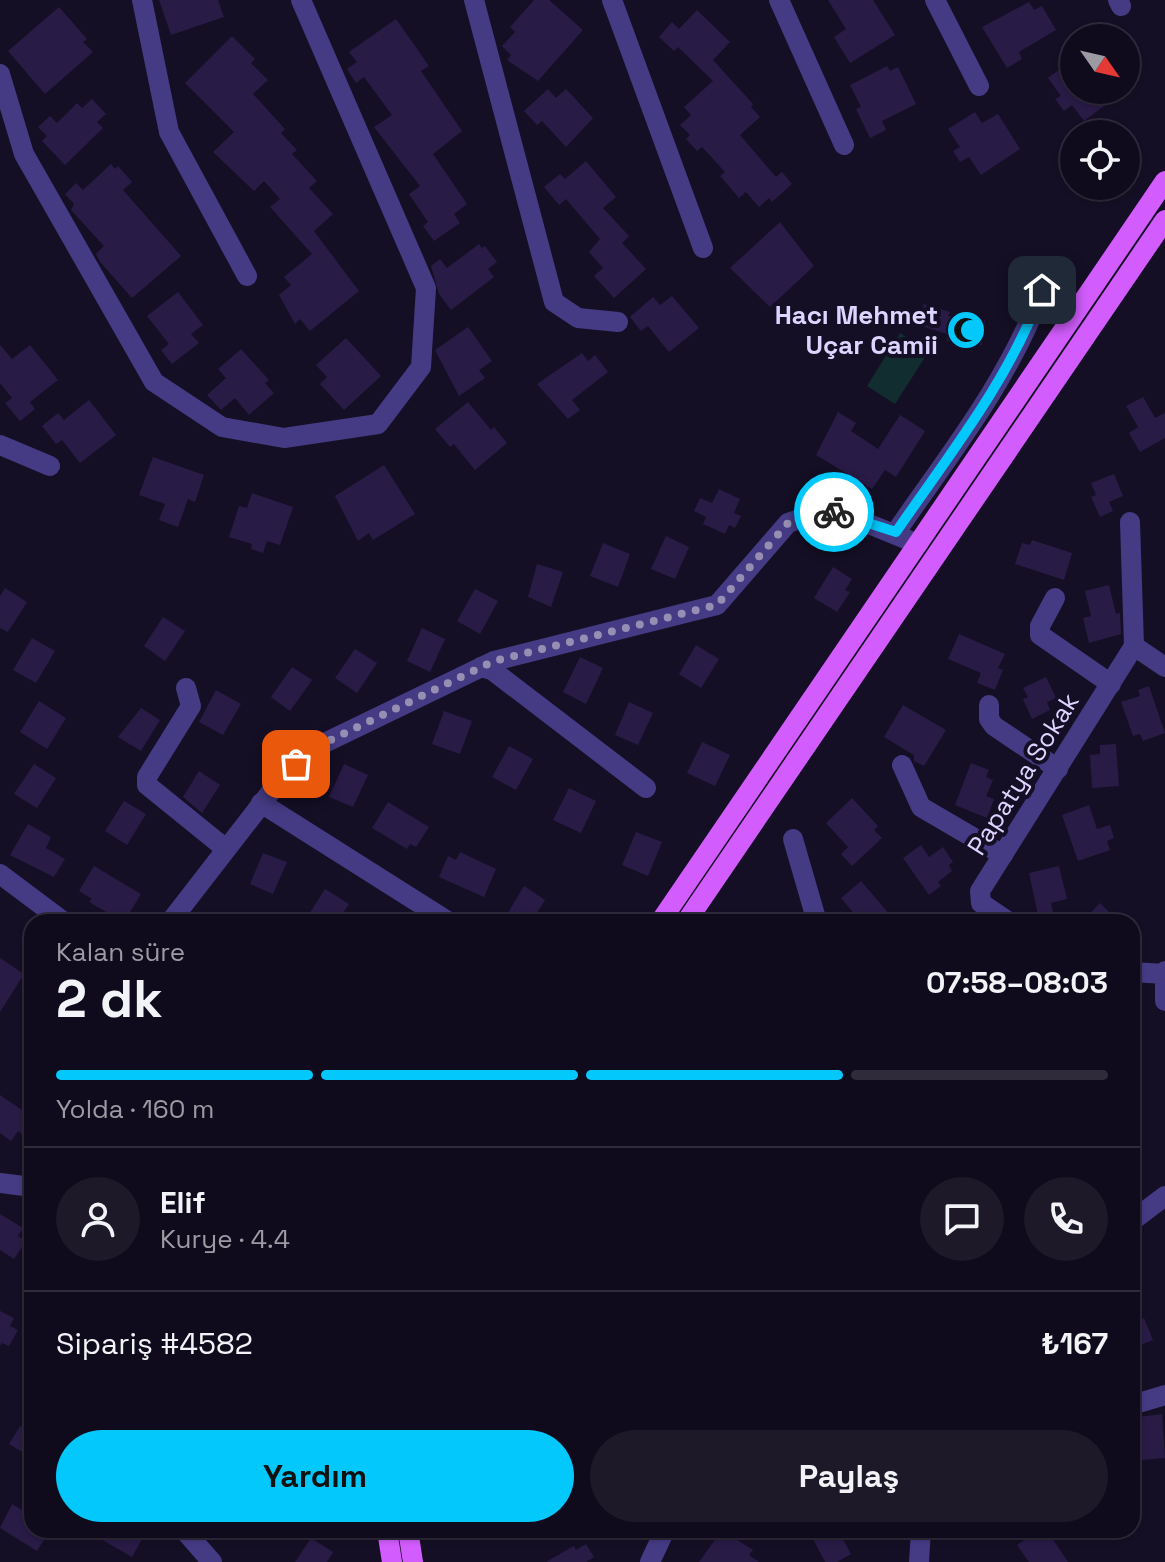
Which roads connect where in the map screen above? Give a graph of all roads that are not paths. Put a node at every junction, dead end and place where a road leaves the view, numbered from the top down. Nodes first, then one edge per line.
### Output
1 (142, 0) edge
2 (301, 0) edge
3 (474, 0) edge
4 (612, 0) edge
5 (779, 0) edge
6 (935, 0) edge
7 (0, 74) edge
8 (979, 86) dead end
9 (844, 145) dead end
10 (1165, 181) edge
11 (1165, 220) edge
12 (703, 248) dead end
13 (247, 276) dead end
14 (1042, 290) dead end
15 (618, 322) dead end
16 (0, 445) edge
17 (50, 466) dead end
18 (1130, 522) dead end
19 (896, 532) junction
20 (918, 544) junction
21 (1055, 598) dead end
22 (1134, 646) junction
23 (481, 667) junction
24 (1165, 667) edge
25 (1111, 684) junction
26 (186, 688) dead end
27 (989, 705) dead end
28 (902, 765) dead end
29 (1058, 769) junction
30 (646, 788) dead end
31 (261, 803) junction
32 (793, 839) dead end
33 (226, 849) junction
34 (1003, 855) junction
35 (0, 874) edge
36 (53, 914) edge
37 (176, 914) edge
38 (436, 914) edge
39 (665, 914) edge
40 (691, 914) edge
41 (815, 914) edge
42 (997, 914) edge
43 (1140, 972) edge
44 (1165, 972) edge
45 (1165, 1001) edge
46 (0, 1183) edge
47 (24, 1186) edge
48 (1165, 1196) edge
49 (1165, 1214) edge
50 (1140, 1216) edge
51 (1140, 1220) edge
52 (1165, 1395) edge
53 (1140, 1403) edge
54 (191, 1538) edge
55 (388, 1538) edge
56 (409, 1538) edge
57 (661, 1538) edge
58 (920, 1538) edge
59 (212, 1562) edge
60 (392, 1562) edge
61 (413, 1562) edge
62 (650, 1562) edge
63 (919, 1562) edge

1 - 13 street
2 - 7 street
3 - 15 street
4 - 12 street
5 - 9 street
6 - 8 street
10 - 20 main road
11 - 40 main road
14 - 19 street
16 - 17 street
18 - 22 street
19 - 20 street
19 - 23 street
20 - 39 main road
21 - 25 street
22 - 24 street
22 - 25 street, Papatya Sokak
23 - 30 street
23 - 31 street
25 - 29 street, Papatya Sokak
26 - 33 street
27 - 29 street
28 - 34 street
29 - 34 street, Papatya Sokak
31 - 33 street
31 - 38 street
32 - 41 street
33 - 37 street
34 - 42 street, Papatya Sokak
35 - 36 street
43 - 44 street
44 - 45 street
46 - 47 street
48 - 50 street
49 - 51 street
52 - 53 street
54 - 59 street
55 - 60 main road
56 - 61 main road
57 - 62 street
58 - 63 street

